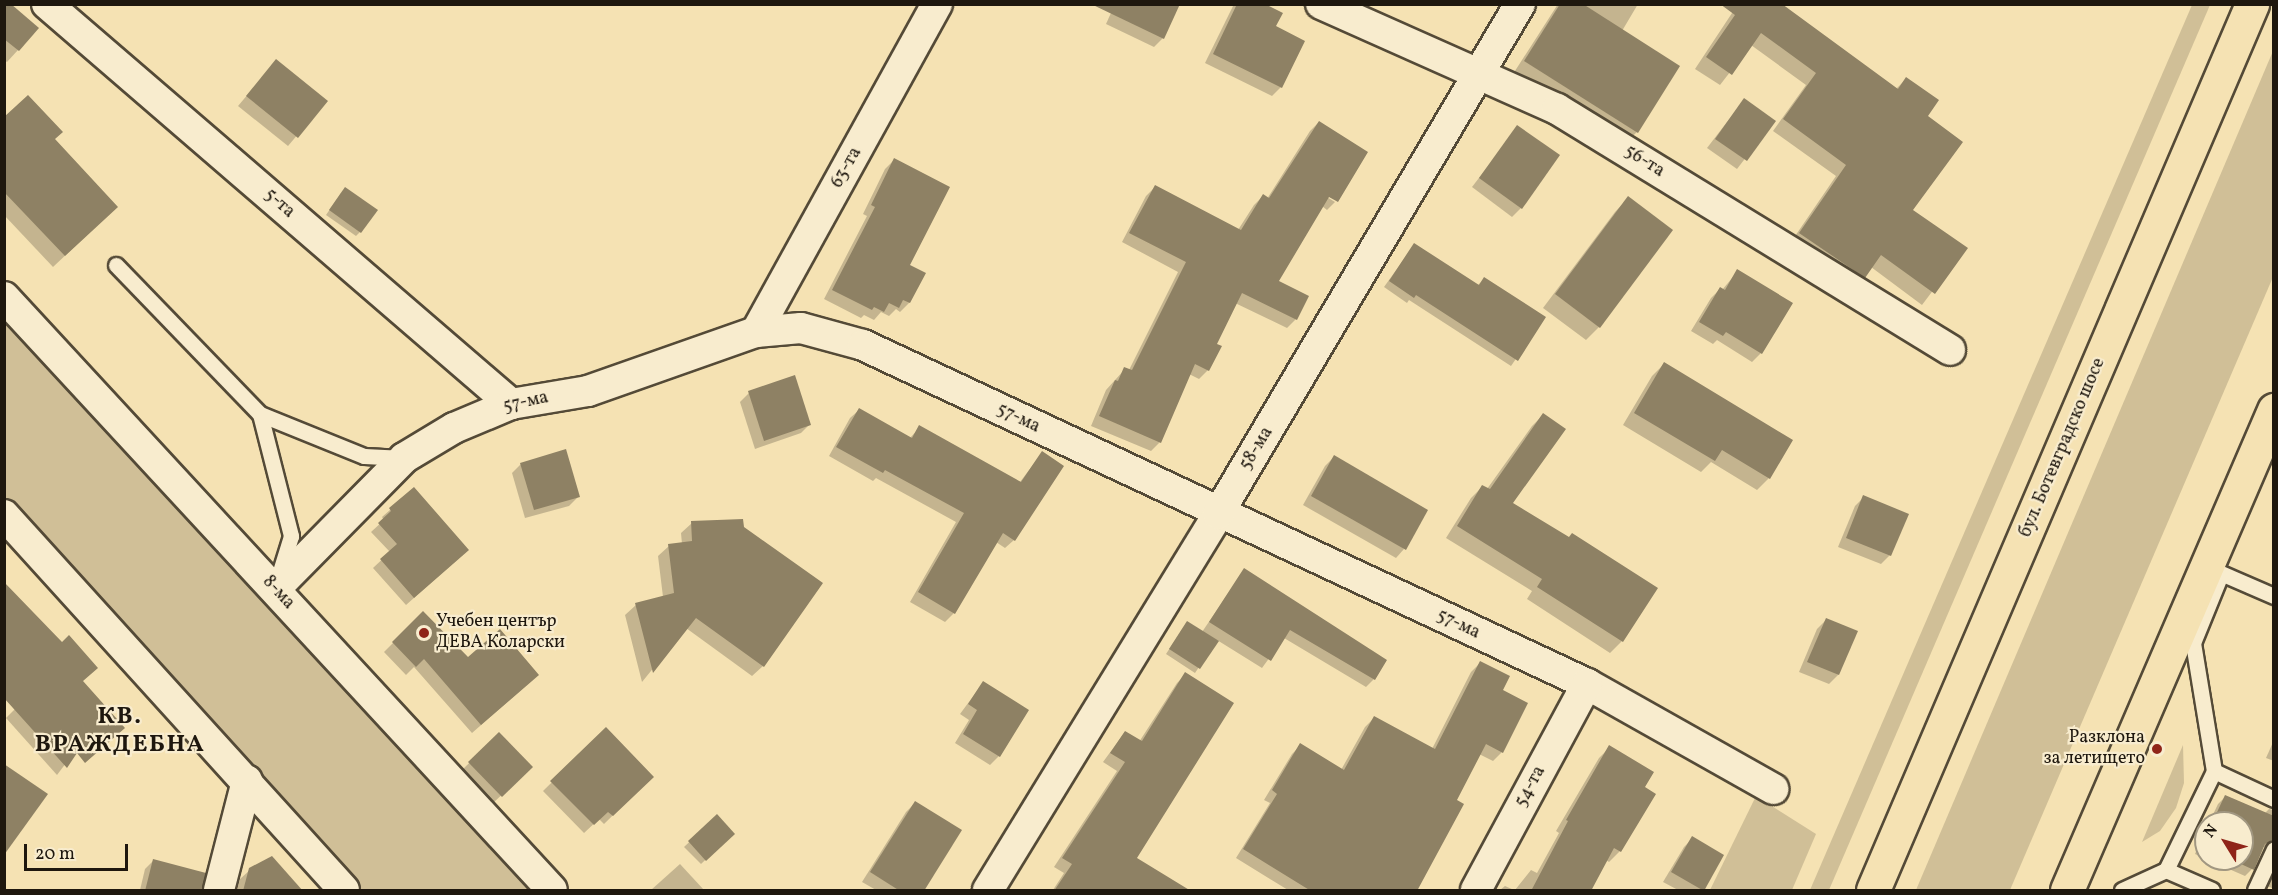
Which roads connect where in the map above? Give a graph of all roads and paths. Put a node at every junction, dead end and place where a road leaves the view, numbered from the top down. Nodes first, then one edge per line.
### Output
1 (47, 4) edge
2 (938, 4) edge
3 (1321, 4) edge
4 (1520, 4) edge
5 (2252, 4) edge
6 (1478, 74) junction
7 (116, 265) dead end
8 (4, 297) edge
9 (756, 332) junction
10 (1950, 350) dead end
11 (511, 404) junction
12 (2274, 410) edge
13 (260, 414) junction
14 (404, 458) junction
15 (2251, 462) junction
16 (1218, 514) junction
17 (4, 515) edge
18 (2221, 573) junction
19 (274, 589) junction
20 (2274, 596) edge
21 (1587, 684) junction
22 (2214, 771) junction
23 (247, 781) junction
24 (1773, 789) dead end
25 (2274, 799) edge
26 (2274, 849) edge
27 (2166, 870) junction
28 (219, 891) edge
29 (344, 891) edge
30 (552, 891) edge
31 (988, 891) edge
32 (1476, 891) edge
33 (1873, 891) edge
34 (2067, 891) edge
35 (2122, 891) edge
36 (2212, 891) edge
37 (2255, 891) edge

1 - 11 street, 5-та
2 - 9 street, 63-та
3 - 6 street, 56-та
4 - 6 street, 58-ма
5 - 33 main road, бул. Ботевградско шосе
6 - 10 street, 56-та
6 - 16 street, 58-ма
7 - 13 lane
8 - 19 street, 8-ма
9 - 11 street, 57-ма
9 - 16 street, 57-ма
11 - 14 street, 57-ма
12 - 15 main road
13 - 14 lane
13 - 19 lane
14 - 19 street, 57-ма
15 - 18 lane
15 - 34 main road
16 - 21 street, 57-ма
16 - 31 street, 58-ма
17 - 23 street
18 - 20 lane
18 - 22 lane
19 - 30 street, 8-ма
21 - 24 street, 57-ма
21 - 32 street, 54-та
22 - 25 lane
22 - 27 lane
23 - 28 street
23 - 29 street
26 - 37 lane
27 - 35 lane
27 - 36 lane

